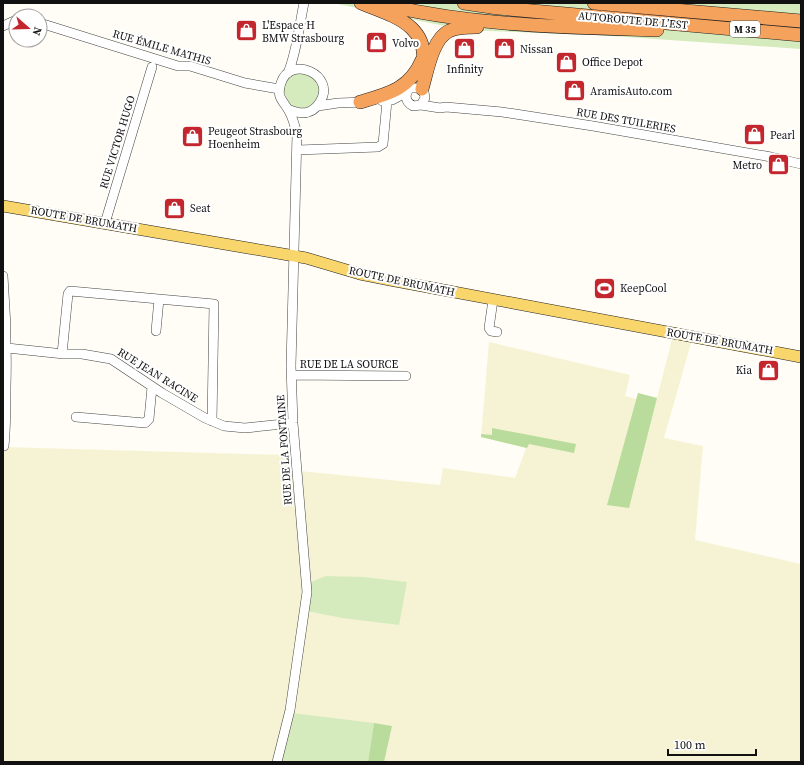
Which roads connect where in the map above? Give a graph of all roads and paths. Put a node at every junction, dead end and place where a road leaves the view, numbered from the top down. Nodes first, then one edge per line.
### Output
1 (304, 3) edge
2 (361, 3) edge
3 (377, 3) edge
4 (464, 3) edge
5 (594, 3) edge
6 (801, 21) edge
7 (48, 25) edge
8 (535, 25) junction
9 (690, 25) junction
10 (801, 35) edge
11 (296, 49) junction
12 (423, 57) junction
13 (152, 67) dead end
14 (307, 70) junction
15 (288, 74) junction
16 (279, 89) junction
17 (324, 91) junction
18 (417, 91) junction
19 (390, 100) junction
20 (360, 102) junction
21 (338, 103) junction
22 (408, 103) junction
23 (421, 105) junction
24 (318, 106) junction
25 (446, 107) junction
26 (288, 109) junction
27 (308, 112) junction
28 (297, 134) junction
29 (298, 150) junction
30 (801, 164) edge
31 (3, 206) edge
32 (105, 223) junction
33 (294, 257) junction
34 (3, 276) edge
35 (159, 299) junction
36 (493, 300) junction
37 (156, 331) dead end
38 (497, 332) dead end
39 (7, 348) junction
40 (62, 354) junction
41 (801, 357) edge
42 (291, 375) junction
43 (406, 376) dead end
44 (152, 387) junction
45 (76, 417) dead end
46 (212, 421) junction
47 (293, 423) junction
48 (4, 446) edge
49 (277, 762) edge

1 - 11 street
2 - 12 highway
3 - 8 highway
4 - 9 highway, AUTOROUTE DE L’EST / M 35
5 - 6 highway, AUTOROUTE DE L’EST / M 35
7 - 16 street, RUE ÉMILE MATHIS
8 - 9 highway
8 - 18 highway
9 - 10 highway, AUTOROUTE DE L’EST / M 35
11 - 14 street
11 - 15 street
12 - 18 highway
12 - 20 highway
13 - 32 street, RUE VICTOR HUGO
14 - 15 street
14 - 17 street
15 - 16 street
16 - 26 street, RUE DE LA FONTAINE
17 - 21 street
17 - 24 street
18 - 19 street, RUE DES TUILERIES
18 - 22 street
18 - 23 street
18 - 25 street, RUE DES TUILERIES
19 - 20 street, RUE DES TUILERIES
19 - 22 street, RUE DES TUILERIES
19 - 29 street
20 - 21 street, RUE DES TUILERIES
21 - 24 street, RUE DES TUILERIES
22 - 23 street, RUE DES TUILERIES
23 - 25 street, RUE DES TUILERIES
24 - 27 street, RUE DE LA FONTAINE
25 - 30 street, RUE DES TUILERIES
26 - 27 street
26 - 28 street, RUE DE LA FONTAINE
27 - 28 street, RUE DE LA FONTAINE
28 - 29 street, RUE DE LA FONTAINE
29 - 33 street, RUE DE LA FONTAINE
31 - 32 main road, ROUTE DE BRUMATH
32 - 33 main road, ROUTE DE BRUMATH
33 - 36 main road, ROUTE DE BRUMATH
33 - 42 street, RUE DE LA FONTAINE
34 - 39 street
35 - 37 street
35 - 40 street
35 - 46 street
36 - 38 street
36 - 41 main road, ROUTE DE BRUMATH
39 - 40 street, RUE JEAN RACINE
39 - 48 street
40 - 44 street, RUE JEAN RACINE
42 - 43 street, RUE DE LA SOURCE
42 - 47 street, RUE DE LA FONTAINE
44 - 45 street
44 - 46 street, RUE JEAN RACINE
46 - 47 street, RUE JEAN RACINE
47 - 49 street, RUE DE LA FONTAINE

